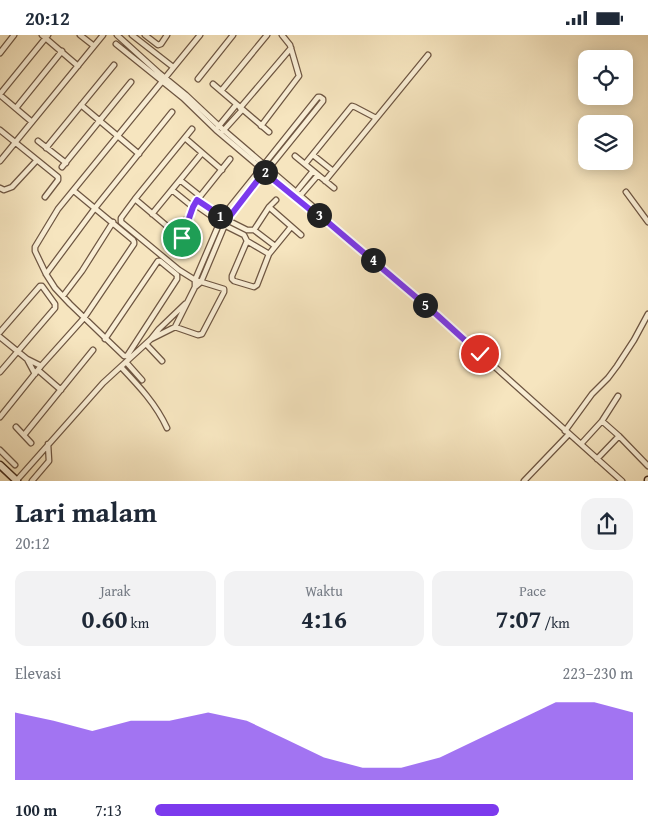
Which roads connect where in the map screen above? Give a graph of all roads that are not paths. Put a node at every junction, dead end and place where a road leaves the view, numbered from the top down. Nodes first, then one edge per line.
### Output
1 (13, 35) edge
2 (80, 35) edge
3 (103, 35) edge
4 (118, 35) edge
5 (132, 35) edge
6 (145, 35) edge
7 (167, 35) edge
8 (200, 35) edge
9 (233, 35) edge
10 (267, 35) edge
11 (282, 35) edge
12 (45, 36) edge
13 (116, 45) dead end
14 (94, 46) junction
15 (291, 48) junction
16 (62, 51) junction
17 (0, 53) edge
18 (428, 55) dead end
19 (114, 65) dead end
20 (78, 66) junction
21 (173, 67) junction
22 (198, 79) dead end
23 (163, 80) junction
24 (131, 82) dead end
25 (213, 84) dead end
26 (221, 91) junction
27 (1, 93) edge
28 (82, 105) junction
29 (16, 108) junction
30 (240, 108) junction
31 (172, 112) dead end
32 (376, 118) junction
33 (100, 121) junction
34 (32, 122) junction
35 (261, 126) junction
36 (217, 128) junction
37 (192, 129) dead end
38 (0, 130) edge
39 (268, 132) dead end
40 (222, 133) junction
41 (118, 136) junction
42 (185, 137) junction
43 (38, 141) dead end
44 (15, 142) junction
45 (46, 147) junction
46 (202, 153) junction
47 (139, 154) junction
48 (313, 155) junction
49 (294, 156) dead end
50 (230, 159) dead end
51 (37, 160) junction
52 (0, 161) edge
53 (305, 164) junction
54 (264, 168) junction
55 (222, 169) junction
56 (312, 171) junction
57 (333, 171) junction
58 (318, 175) junction
59 (180, 180) junction
60 (325, 181) junction
61 (0, 188) edge
62 (334, 188) dead end
63 (172, 190) junction
64 (74, 191) junction
65 (626, 192) dead end
66 (297, 195) junction
67 (45, 197) dead end
68 (199, 198) junction
69 (135, 199) junction
70 (276, 200) dead end
71 (193, 206) junction
72 (269, 207) junction
73 (95, 208) junction
74 (152, 214) junction
75 (190, 217) junction
76 (225, 218) junction
77 (112, 222) junction
78 (648, 222) edge
79 (222, 224) junction
80 (291, 227) junction
81 (246, 230) junction
82 (254, 230) junction
83 (175, 233) junction
84 (244, 235) junction
85 (301, 235) dead end
86 (182, 238) junction
87 (247, 241) junction
88 (275, 247) junction
89 (176, 249) dead end
90 (269, 254) junction
91 (46, 274) junction
92 (195, 280) junction
93 (201, 282) junction
94 (195, 287) junction
95 (63, 296) junction
96 (188, 301) junction
97 (648, 314) edge
98 (81, 321) junction
99 (175, 327) junction
100 (0, 332) edge
101 (0, 337) edge
102 (105, 339) junction
103 (152, 339) junction
104 (146, 344) junction
105 (93, 350) dead end
106 (17, 351) junction
107 (27, 359) junction
108 (162, 361) dead end
109 (126, 362) junction
110 (122, 367) junction
111 (38, 370) junction
112 (0, 372) edge
113 (142, 381) dead end
114 (61, 390) junction
115 (618, 396) dead end
116 (0, 417) edge
117 (602, 421) junction
118 (16, 427) dead end
119 (167, 428) dead end
120 (567, 433) junction
121 (24, 435) junction
122 (619, 436) junction
123 (31, 443) dead end
124 (48, 444) junction
125 (581, 444) junction
126 (0, 450) edge
127 (597, 459) junction
128 (15, 465) dead end
129 (648, 466) edge
130 (1, 467) edge
131 (17, 480) edge
132 (32, 481) edge
133 (524, 481) edge
134 (622, 481) edge

1 - 17 street
2 - 14 street
3 - 14 street
4 - 23 street
5 - 21 street
6 - 7 street
8 - 21 street
9 - 22 street
10 - 26 street
11 - 15 street
12 - 16 street
12 - 27 street
13 - 23 street
14 - 20 street
15 - 30 street
15 - 35 street
16 - 20 street
16 - 29 street
18 - 32 street
19 - 28 street
20 - 34 street
21 - 23 street
23 - 36 street
23 - 41 street
24 - 33 street
25 - 26 street
26 - 30 street
27 - 29 street
28 - 33 street
28 - 45 street
29 - 34 street
30 - 35 street
30 - 36 street
30 - 40 street
31 - 47 street
32 - 48 street
32 - 57 street
33 - 41 street
33 - 45 street
34 - 44 street
35 - 39 street
36 - 40 street
37 - 42 street
38 - 44 street
40 - 54 street
41 - 47 street
41 - 64 street
42 - 46 street
42 - 69 street
43 - 45 street
44 - 51 street
44 - 52 street
46 - 55 street
46 - 59 street
47 - 73 street
48 - 53 street
48 - 57 street
49 - 53 street
50 - 55 street
51 - 61 street
51 - 67 street
53 - 56 street
54 - 54 street
54 - 66 street
54 - 76 street
55 - 68 street
56 - 58 street
56 - 66 street
57 - 60 street
58 - 60 street
58 - 66 street
59 - 63 street
59 - 68 street
60 - 62 street
63 - 71 street
63 - 74 street
64 - 73 street
64 - 91 street
65 - 78 street
66 - 120 street
68 - 71 street
68 - 76 street
69 - 74 street
69 - 92 street
70 - 72 street
71 - 75 street
71 - 79 street
72 - 80 street
72 - 82 street
73 - 77 street
73 - 91 street
74 - 83 street
75 - 83 street
75 - 86 street
76 - 79 street
76 - 81 street
77 - 95 street
77 - 98 street
79 - 84 street
79 - 92 street
79 - 93 street
80 - 85 street
80 - 88 street
81 - 82 street
81 - 84 street
82 - 88 street
83 - 86 street
84 - 87 street
86 - 89 street
87 - 90 street
87 - 90 street
88 - 90 street
91 - 95 street
92 - 93 street
92 - 94 street
93 - 94 street
93 - 99 street
94 - 96 street
95 - 98 street
96 - 99 street
96 - 103 street
97 - 120 street
98 - 102 street
98 - 111 street
99 - 103 street
100 - 106 street
101 - 106 street
102 - 102 street
103 - 104 street
104 - 108 street
104 - 109 street
105 - 114 street
106 - 107 street
106 - 112 street
107 - 111 street
107 - 111 street
109 - 110 street
109 - 113 street
110 - 119 street
110 - 124 street
111 - 114 street
111 - 116 street
114 - 121 street
115 - 117 street
117 - 122 street
117 - 125 street
118 - 121 street
120 - 125 street
120 - 133 street
121 - 123 street
122 - 127 street
122 - 129 street
124 - 131 street
124 - 132 street
125 - 127 street
126 - 128 street
127 - 134 street
130 - 131 street

